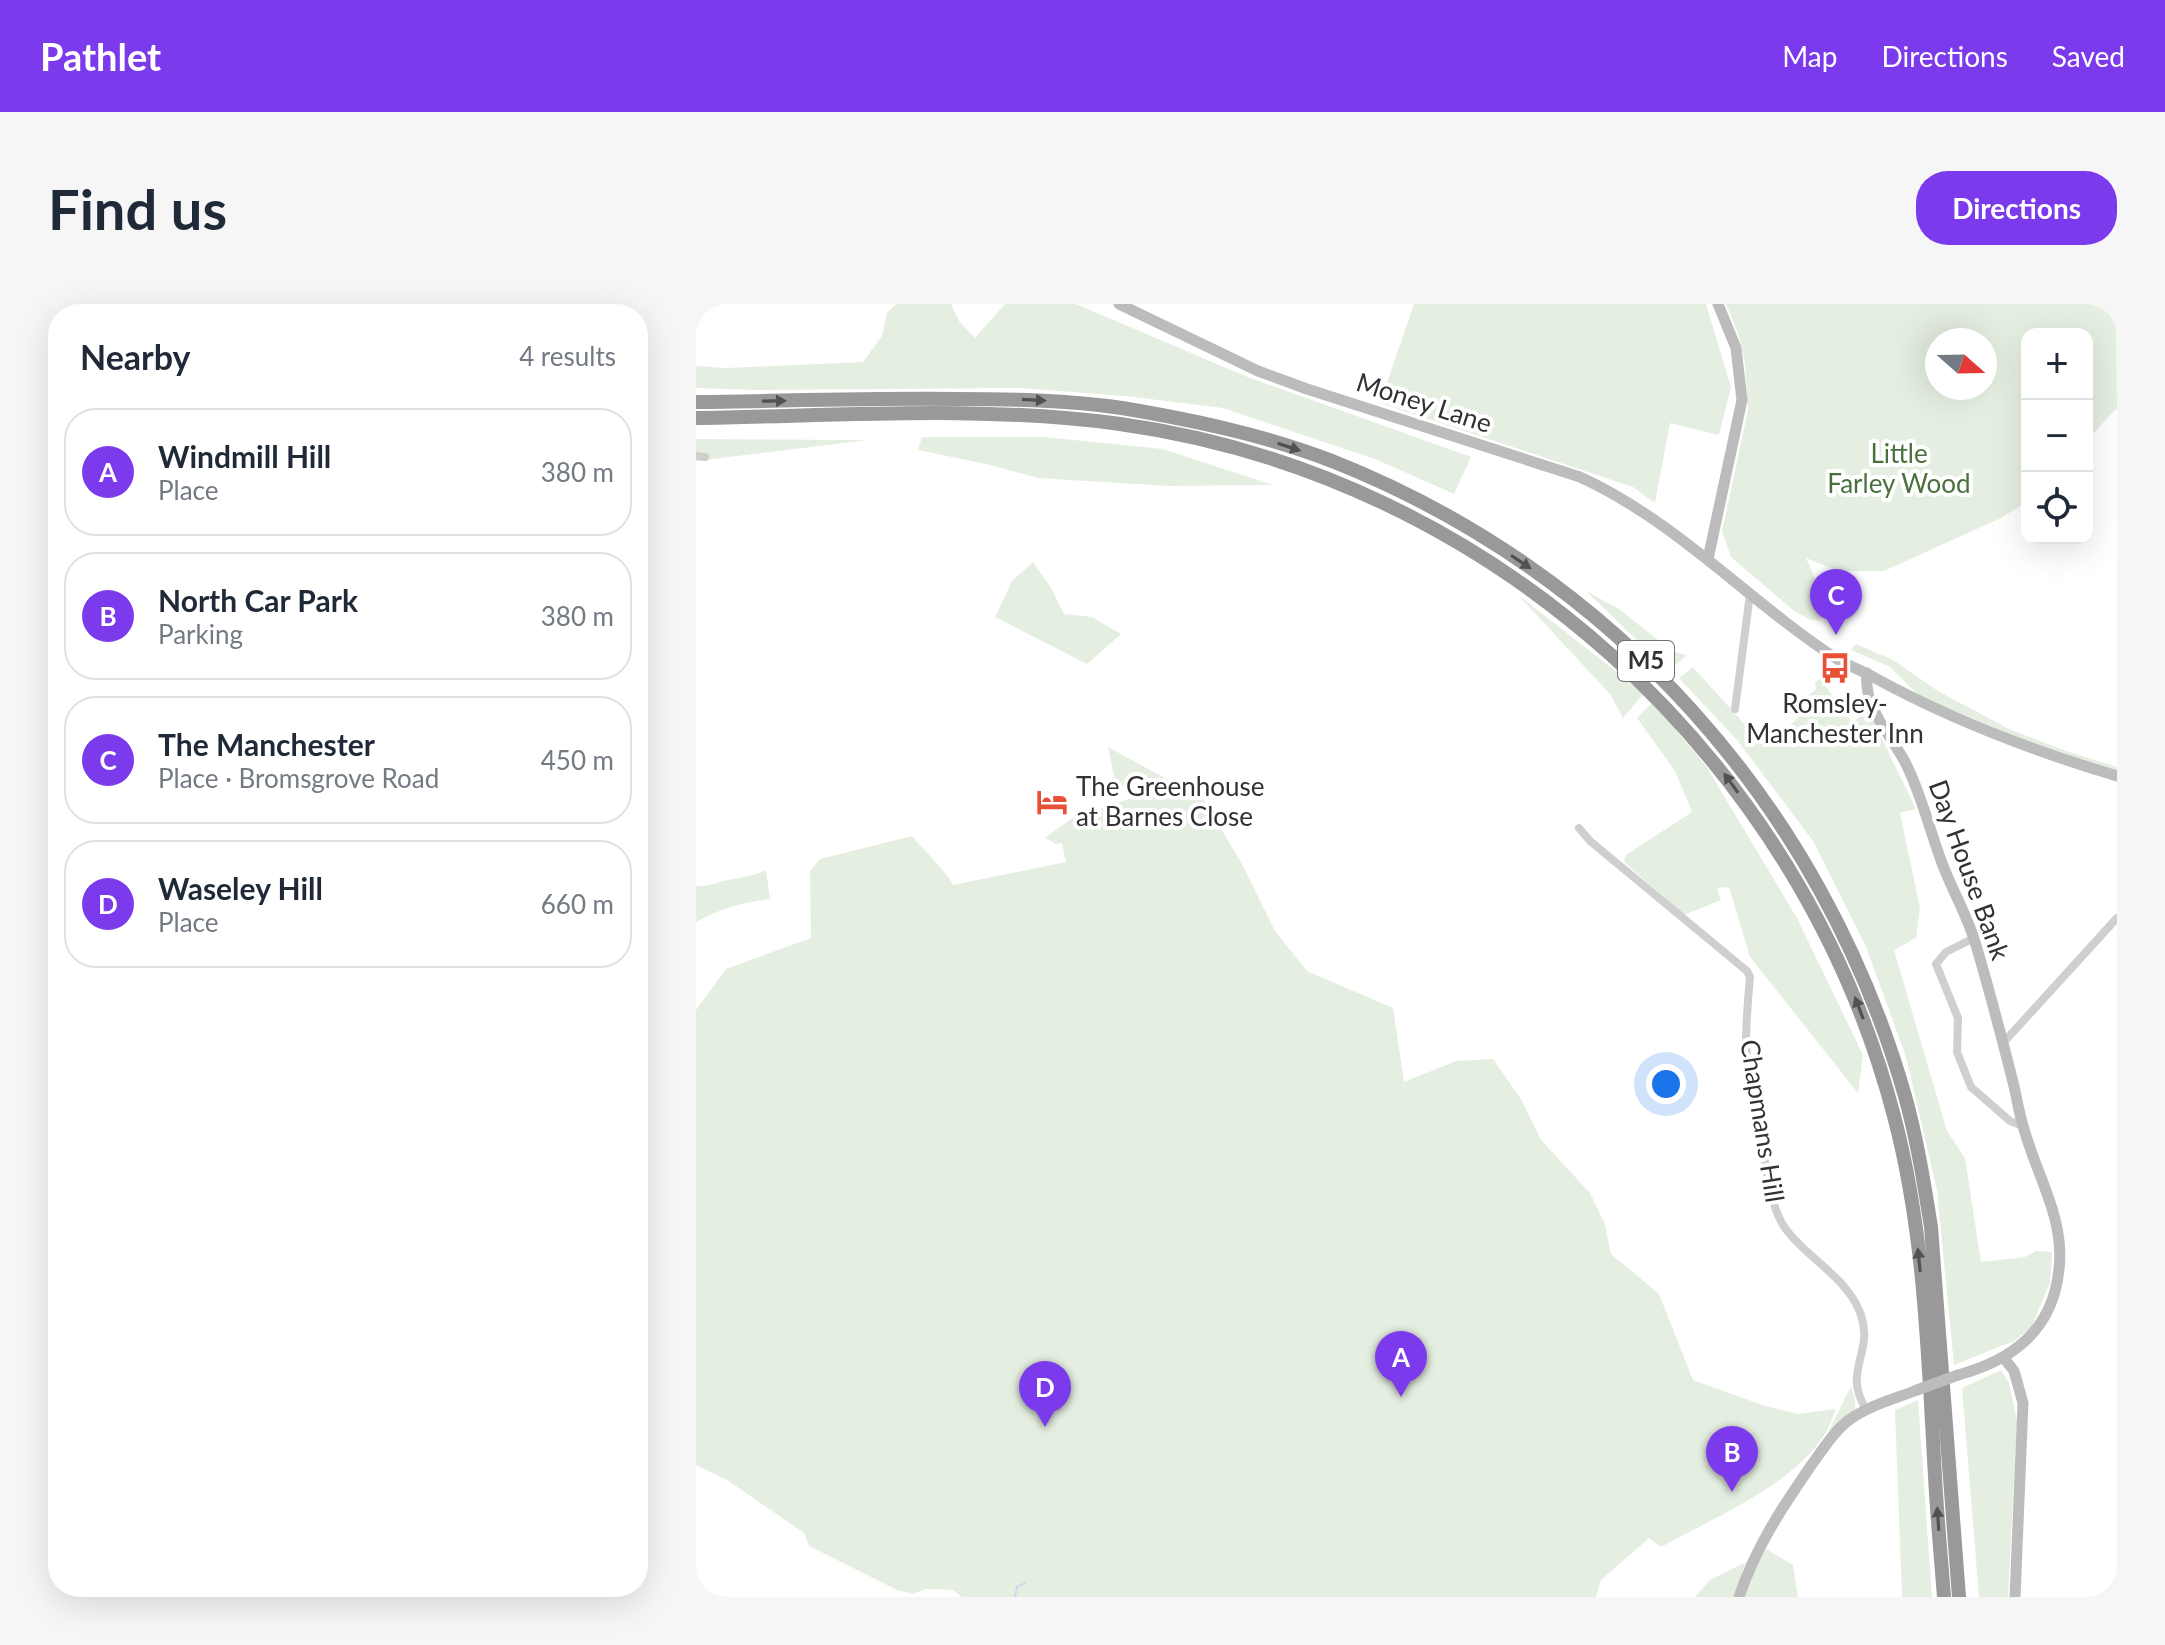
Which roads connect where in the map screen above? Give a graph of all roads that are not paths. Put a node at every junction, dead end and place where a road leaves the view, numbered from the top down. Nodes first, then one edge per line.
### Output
1 (1119, 304) edge
2 (1718, 304) edge
3 (696, 402) edge
4 (696, 418) edge
5 (1708, 559) junction
6 (1750, 594) junction
7 (1867, 673) junction
8 (1735, 709) dead end
9 (2117, 776) edge
10 (1579, 828) dead end
11 (2117, 918) edge
12 (1974, 938) junction
13 (2003, 1043) junction
14 (2023, 1126) junction
15 (2004, 1358) junction
16 (1866, 1409) junction
17 (1739, 1597) edge
18 (1944, 1597) edge
19 (1959, 1597) edge
20 (2015, 1597) edge

1 - 5 street, Money Lane
2 - 5 street
3 -> 19 highway, M5
18 -> 4 highway, M5
5 - 6 street, Money Lane
6 - 7 street, Money Lane
6 - 8 street
7 - 9 street, Money Lane
7 - 12 street, Day House Bank
10 - 16 street, Chapmans Hill
11 - 13 street
12 - 13 street, Day House Bank
12 - 14 street
13 - 14 street, Day House Bank
14 - 15 street, Day House Bank
15 - 16 street, Day House Bank, bridge
15 - 20 street
16 - 17 street, Day House Bank

